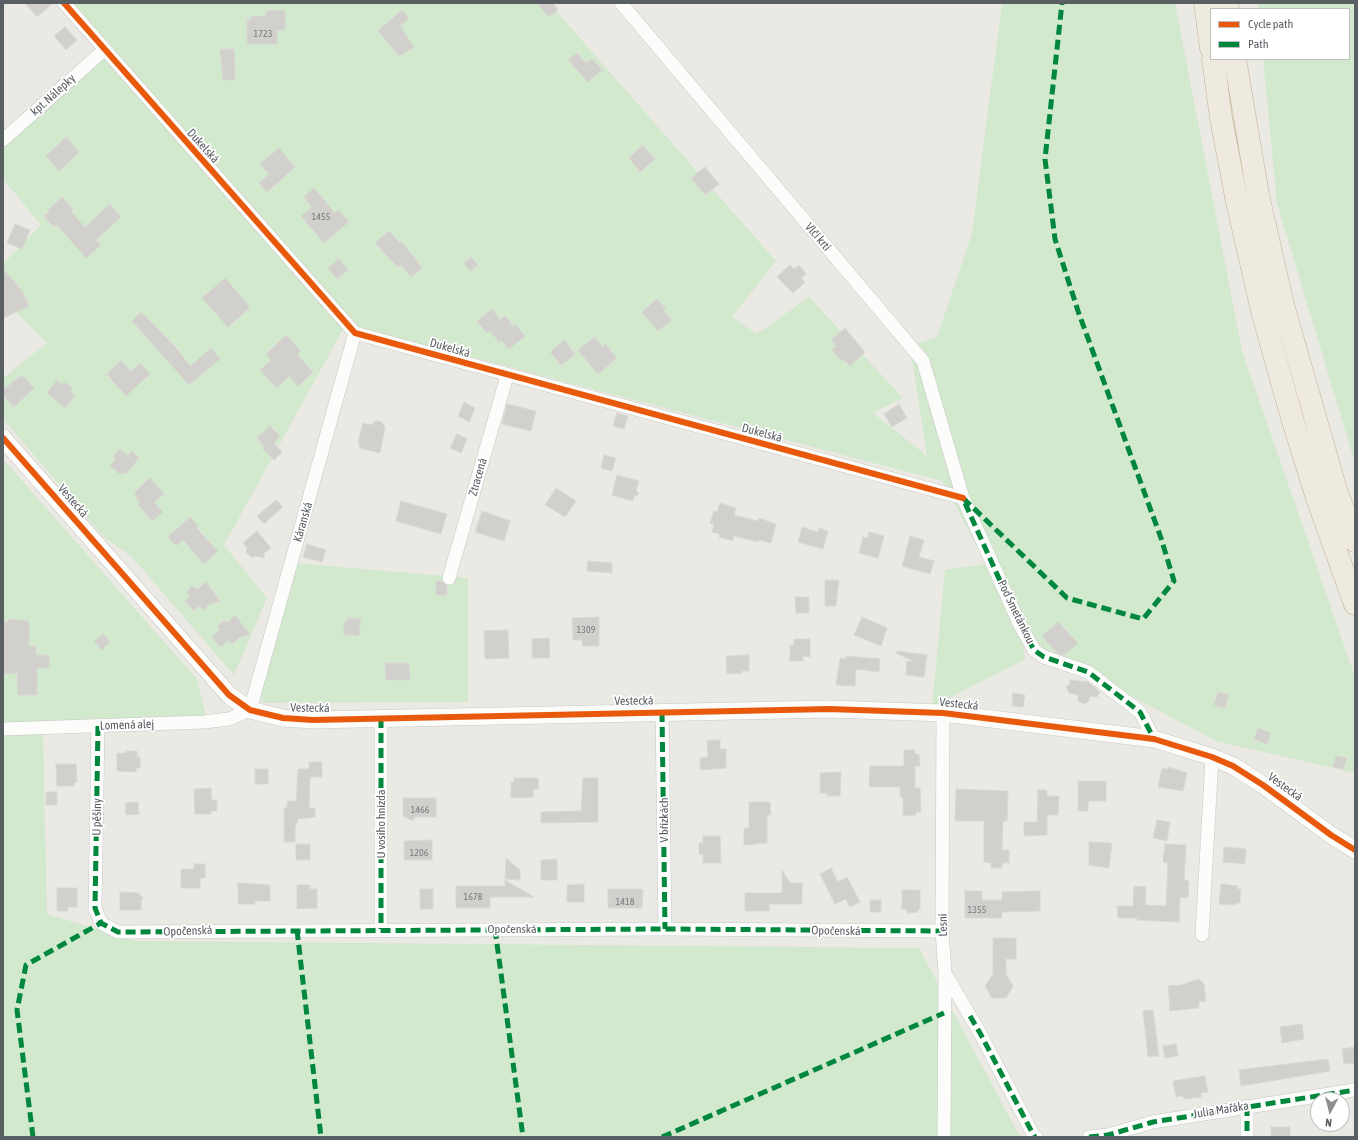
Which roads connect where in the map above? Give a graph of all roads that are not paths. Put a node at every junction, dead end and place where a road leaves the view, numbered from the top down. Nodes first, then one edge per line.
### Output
1 (64, 3) edge
2 (621, 3) edge
3 (1205, 3) edge
4 (1210, 40) edge
5 (104, 50) junction
6 (1213, 60) edge
7 (1235, 60) edge
8 (3, 140) edge
9 (355, 333) junction
10 (507, 376) junction
11 (3, 438) edge
12 (963, 498) junction
13 (1355, 541) edge
14 (449, 578) dead end
15 (1355, 604) edge
16 (250, 710) junction
17 (662, 712) junction
18 (943, 713) junction
19 (381, 718) junction
20 (98, 726) junction
21 (3, 729) edge
22 (1154, 739) junction
23 (1212, 757) junction
24 (1355, 850) edge
25 (95, 908) joint
26 (381, 929) junction
27 (665, 929) junction
28 (942, 932) junction
29 (1202, 935) dead end
30 (945, 973) junction
31 (966, 1011) junction
32 (944, 1012) junction
33 (1355, 1090) edge
34 (1247, 1106) junction
35 (944, 1137) edge
36 (1036, 1137) edge
37 (1088, 1137) edge
38 (1247, 1137) edge

1 - 5 street, Dukelská
2 - 12 street, Vlčí krtí
3 - 4 highway
5 - 8 street, kpt. Nálepky
5 - 9 street, Dukelská
6 - 15 highway
7 - 13 highway
9 - 10 street, Dukelská
9 - 16 street, Káranská
10 - 12 street, Dukelská
10 - 14 street, Ztracená
11 - 16 street, Vestecká
12 - 22 street, Pod Smetánkou
16 - 19 street, Vestecká
16 - 20 street, Lomená alej
17 - 18 street, Vestecká
17 - 19 street, Vestecká
17 - 27 street, V břízkách
18 - 22 street, Vestecká
18 - 28 street, Lesní
19 - 26 street, U vosího hnízda
20 - 21 street, Lomená alej
20 - 25 street, U pěšiny
22 - 23 street, Vestecká
23 - 24 street, Vestecká
23 - 29 street
25 - 26 street, Opočenská
26 - 27 street, Opočenská
27 - 28 street, Opočenská
28 - 30 street, Lesní
30 - 31 street
30 - 32 street, Lesní
31 - 32 street
31 - 36 street
32 - 35 street, Lesní
33 - 34 street, Julia Mařáka
34 - 37 street, Julia Mařáka
34 - 38 street

